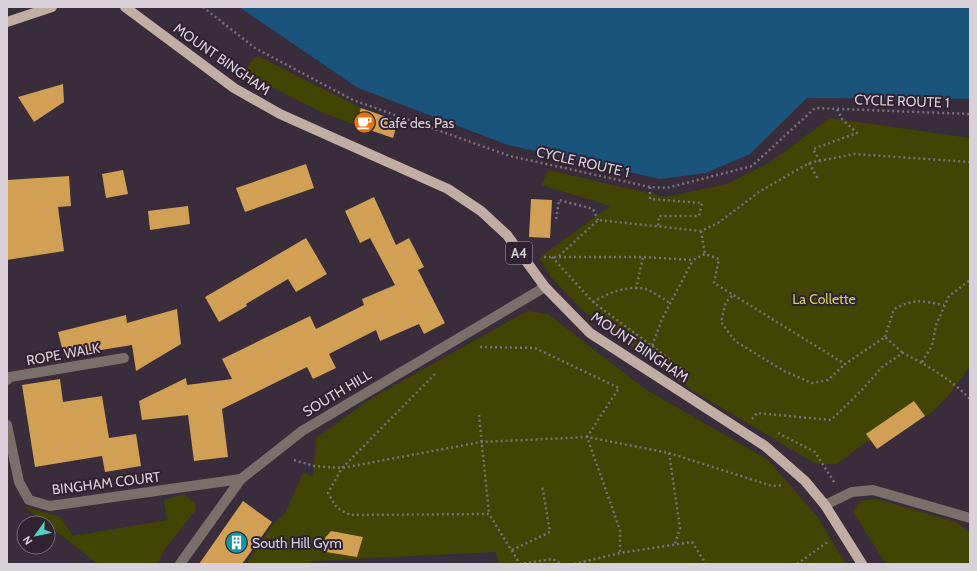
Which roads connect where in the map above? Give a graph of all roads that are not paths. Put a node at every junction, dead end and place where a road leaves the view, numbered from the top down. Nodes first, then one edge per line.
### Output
1 (52, 7) edge
2 (125, 7) edge
3 (7, 22) edge
4 (545, 287) junction
5 (124, 358) dead end
6 (7, 380) edge
7 (7, 425) edge
8 (241, 479) junction
9 (825, 505) junction
10 (970, 518) edge
11 (180, 564) edge
12 (862, 564) edge

1 - 3 main road
2 - 4 main road, MOUNT BINGHAM / A4
4 - 8 street, SOUTH HILL
4 - 9 main road, MOUNT BINGHAM / A4
5 - 6 street, ROPE WALK
7 - 8 street, BINGHAM COURT
8 - 11 street, SOUTH HILL
9 - 10 street
9 - 12 main road, MOUNT BINGHAM / A4

